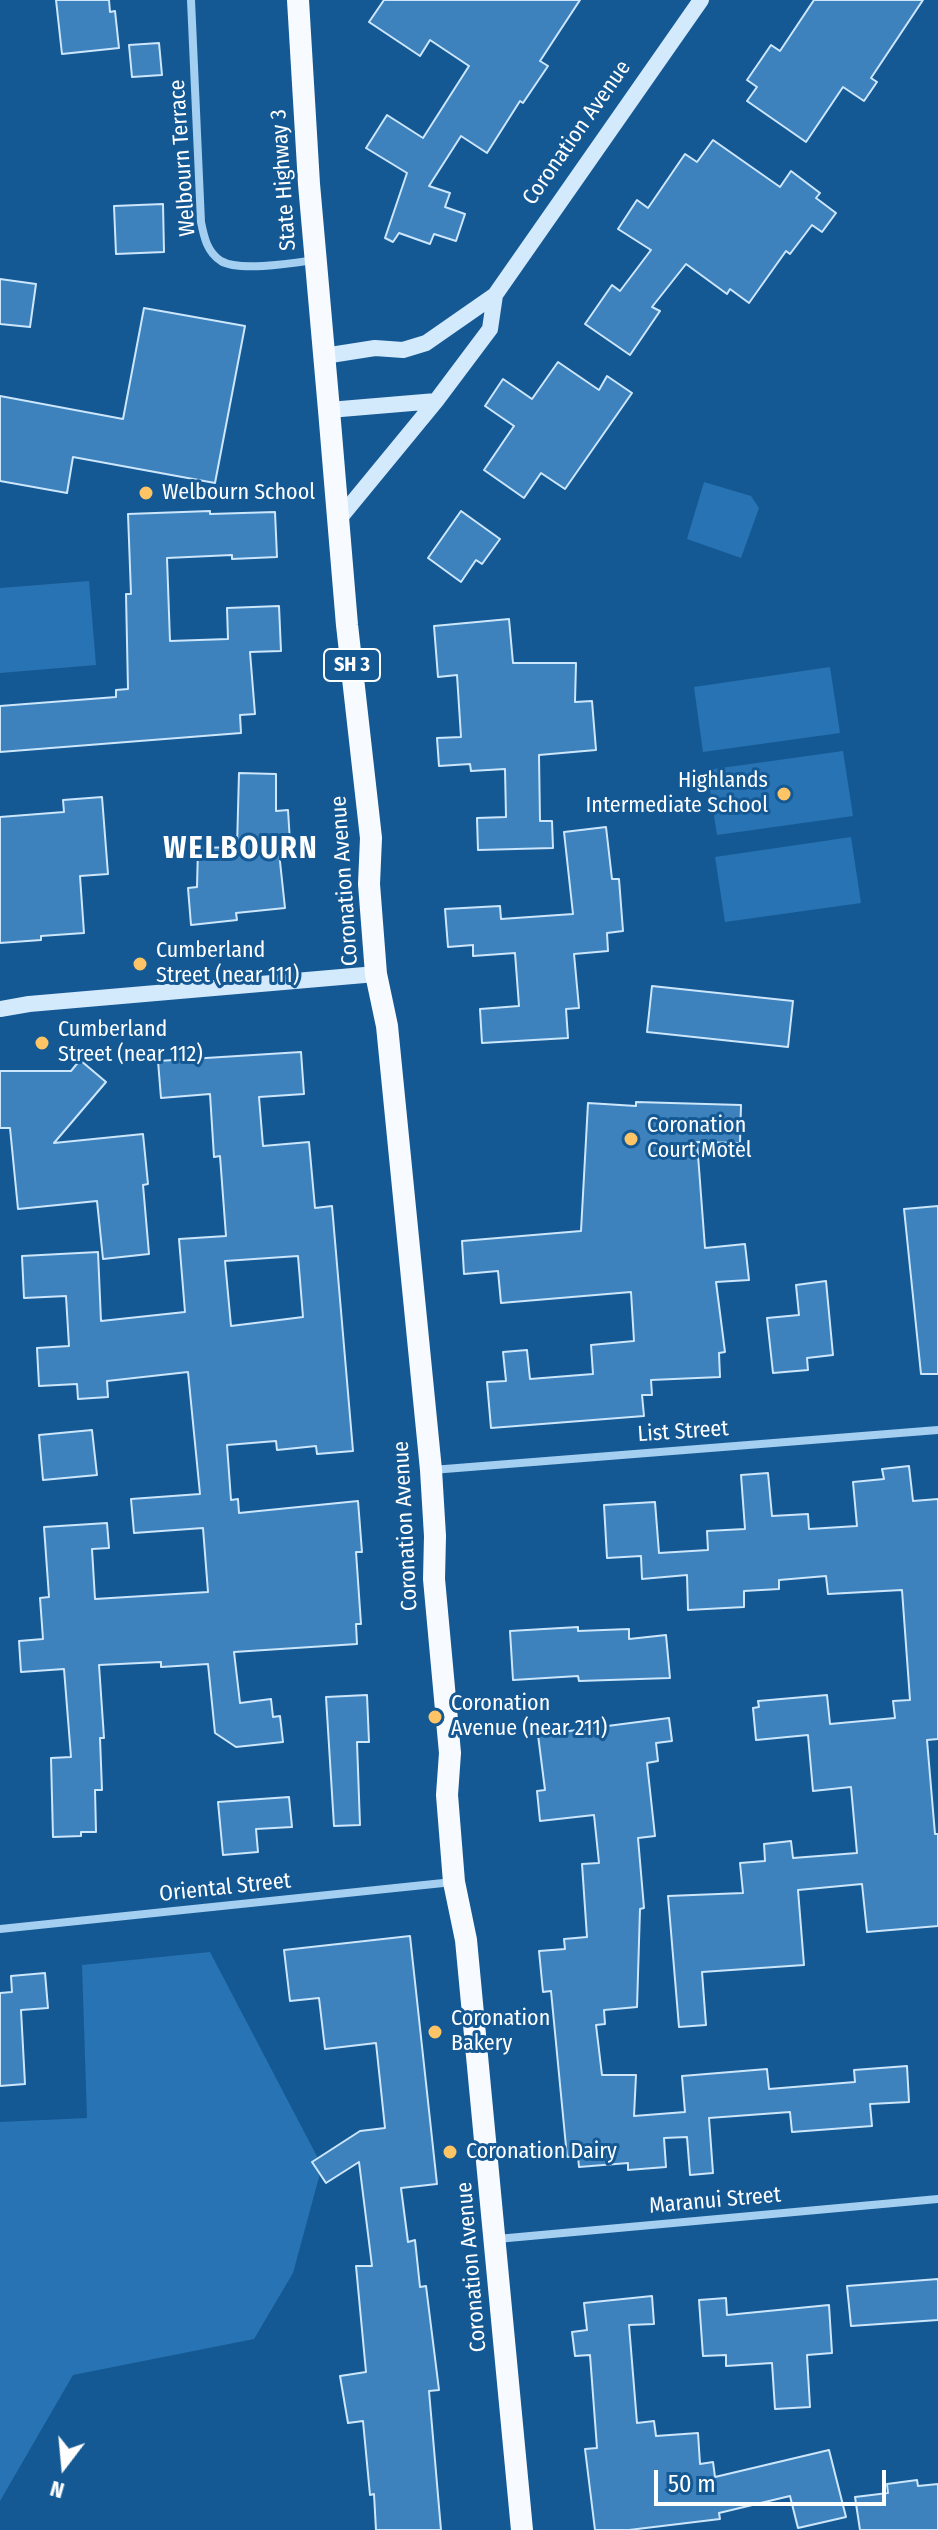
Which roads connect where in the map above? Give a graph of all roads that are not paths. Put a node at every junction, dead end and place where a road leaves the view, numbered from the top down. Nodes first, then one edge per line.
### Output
1 (191, 0) edge
2 (298, 0) edge
3 (701, 0) edge
4 (316, 260) junction
5 (495, 295) junction
6 (324, 356) junction
7 (436, 401) junction
8 (329, 410) junction
9 (339, 519) junction
10 (376, 974) junction
11 (0, 1009) edge
12 (938, 1430) edge
13 (431, 1470) junction
14 (454, 1882) junction
15 (0, 1929) edge
16 (938, 2199) edge
17 (496, 2240) junction
18 (522, 2530) edge

1 - 4 street, Welbourn Terrace
2 - 4 highway, State Highway 3 / SH 3
3 - 5 main road, Coronation Avenue
4 - 6 highway, State Highway 3 / SH 3
5 - 6 main road, Coronation Avenue
5 - 7 main road, Coronation Avenue
6 - 8 highway, Coronation Avenue / SH 3
7 - 8 main road
7 - 9 main road, Coronation Avenue
8 - 9 highway, Coronation Avenue / SH 3
9 - 10 highway, Coronation Avenue / SH 3
10 - 11 main road
10 - 13 highway, Coronation Avenue / SH 3
12 - 13 street, List Street
13 - 14 highway, Coronation Avenue / SH 3
14 - 15 street, Oriental Street
14 - 17 highway, Coronation Avenue / SH 3
16 - 17 street, Maranui Street
17 - 18 highway, Coronation Avenue / SH 3

